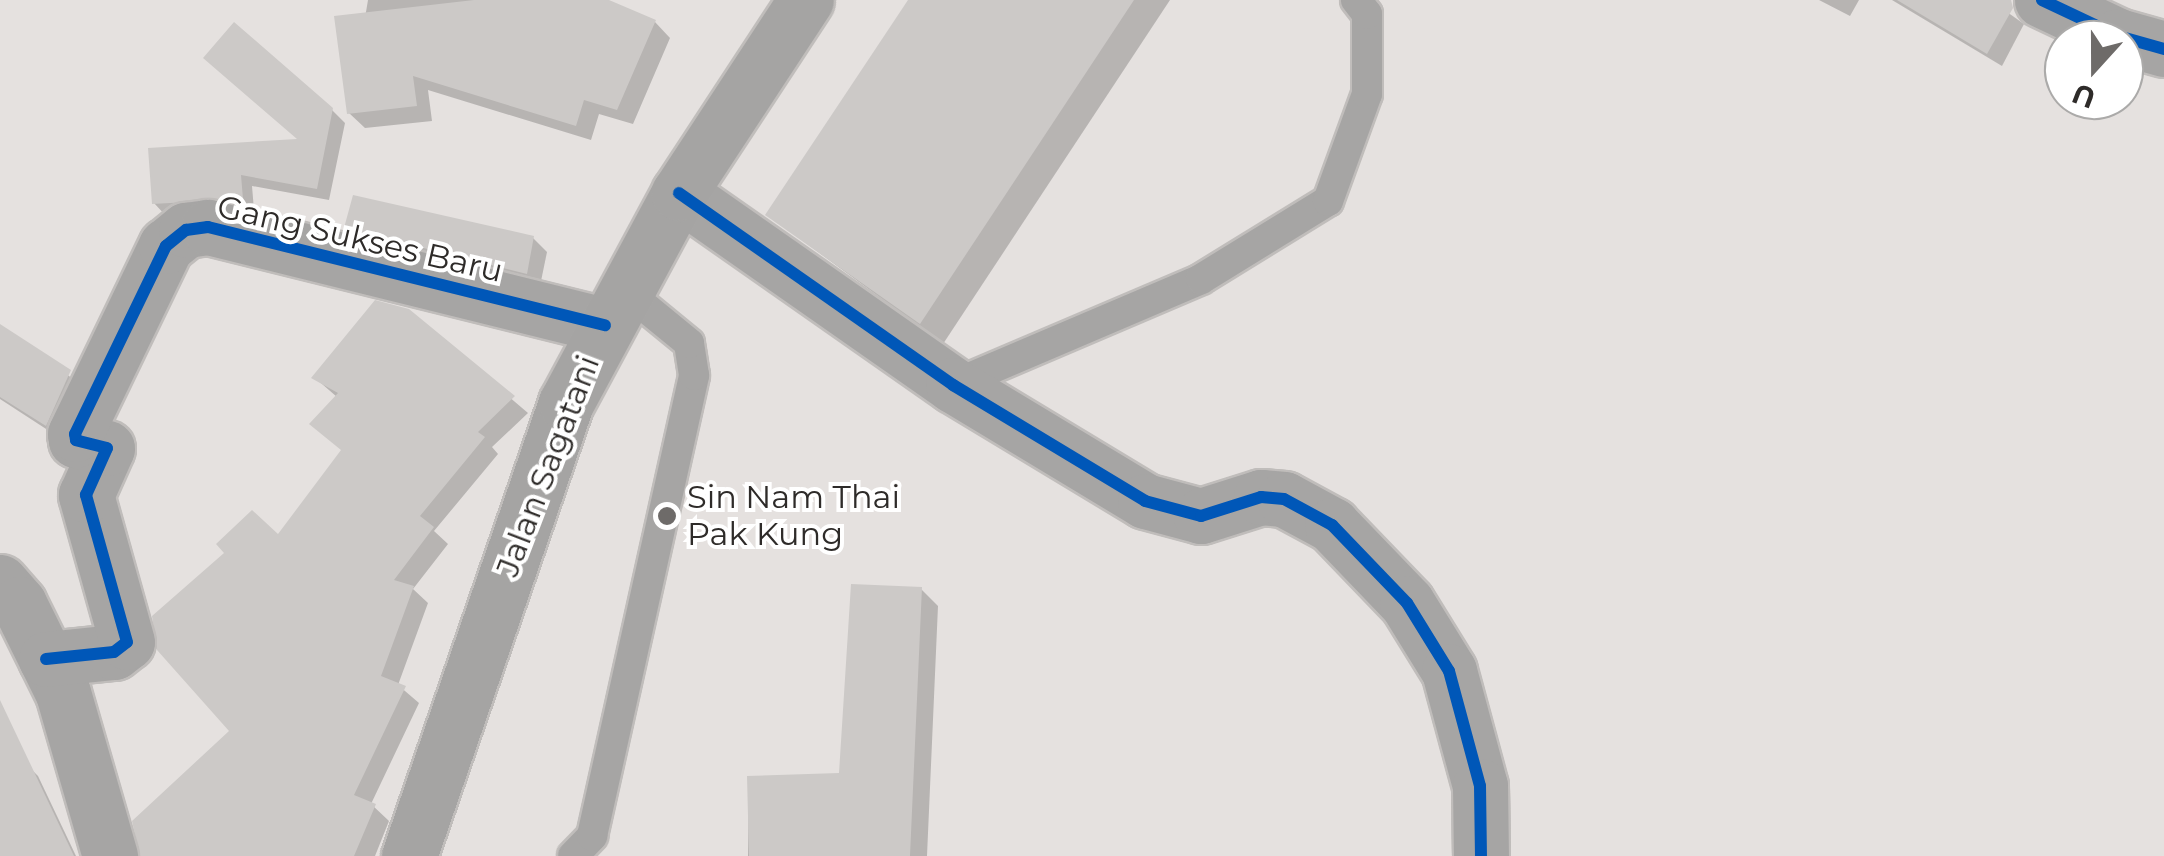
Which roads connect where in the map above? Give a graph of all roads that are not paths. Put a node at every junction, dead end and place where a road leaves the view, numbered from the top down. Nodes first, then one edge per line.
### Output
1 (806, 0) edge
2 (1356, 0) edge
3 (2042, 0) edge
4 (2164, 48) edge
5 (680, 192) junction
6 (614, 307) junction
7 (953, 385) junction
8 (0, 582) edge
9 (46, 659) junction
10 (110, 856) edge
11 (409, 856) edge
12 (573, 856) edge
13 (1481, 856) edge

1 - 5 street, Jalan Sagatani
2 - 7 lane
3 - 4 street
5 - 6 street, Jalan Sagatani
5 - 7 street
6 - 9 street, Gang Sukses Baru
6 - 11 street, Jalan Sagatani
6 - 12 lane
7 - 13 street
8 - 9 street
9 - 10 street

